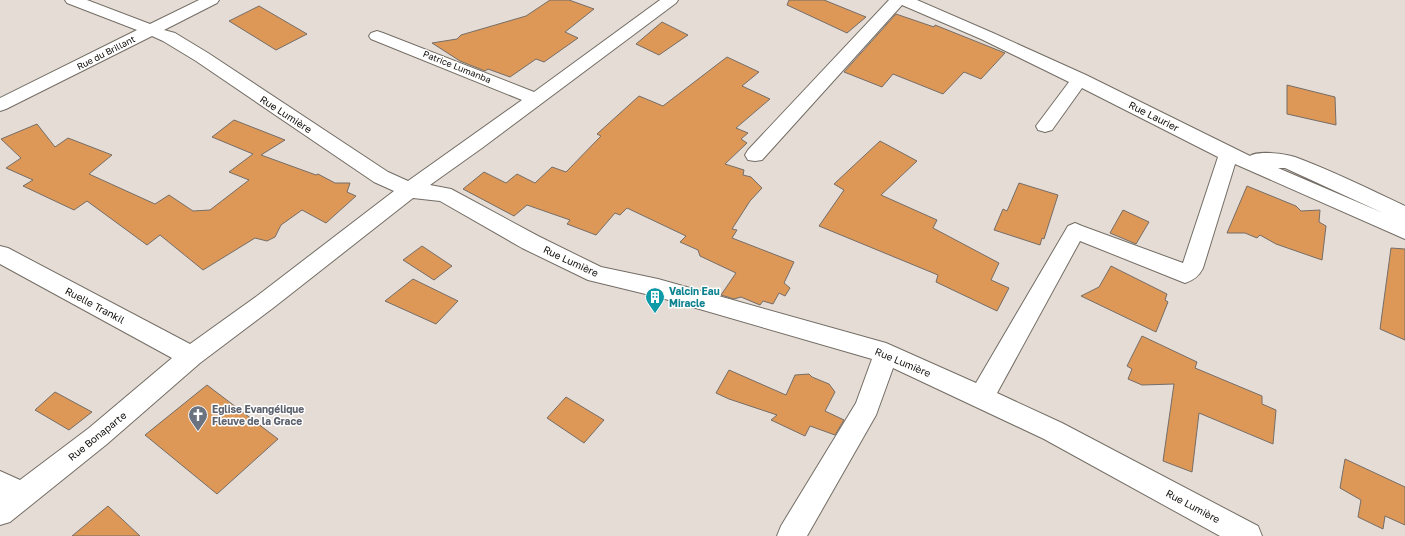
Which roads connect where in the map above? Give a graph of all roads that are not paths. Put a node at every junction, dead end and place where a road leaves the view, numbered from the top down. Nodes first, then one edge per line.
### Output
1 (73, 0) edge
2 (211, 0) edge
3 (670, 0) edge
4 (898, 0) edge
5 (904, 0) edge
6 (150, 30) junction
7 (377, 36) dead end
8 (1080, 80) junction
9 (536, 99) junction
10 (0, 105) edge
11 (1045, 126) dead end
12 (755, 155) dead end
13 (1238, 158) junction
14 (409, 190) junction
15 (1405, 215) edge
16 (1405, 231) edge
17 (0, 254) edge
18 (886, 353) junction
19 (191, 356) junction
20 (981, 398) junction
21 (10, 489) edge
22 (0, 512) edge
23 (791, 536) edge
24 (1248, 536) edge

1 - 6 street, Rue Lumière
2 - 6 street, Rue du Brillant
3 - 9 street, Rue Bonaparte
4 - 12 street
5 - 8 street, Rue Laurier
6 - 10 street, Rue du Brillant
6 - 14 street, Rue Lumière
7 - 9 street, Patrice Lumanba
8 - 11 street
8 - 13 street, Rue Laurier
9 - 14 street, Rue Bonaparte
13 - 15 street
13 - 16 street, Rue Laurier
13 - 20 street
14 - 18 street, Rue Lumière
14 - 19 street, Rue Bonaparte
17 - 19 street, Ruelle Trankil
18 - 20 street, Rue Lumière
18 - 23 street
19 - 21 street, Rue Bonaparte
20 - 24 street, Rue Lumière
21 - 22 street, Rue Bonaparte

